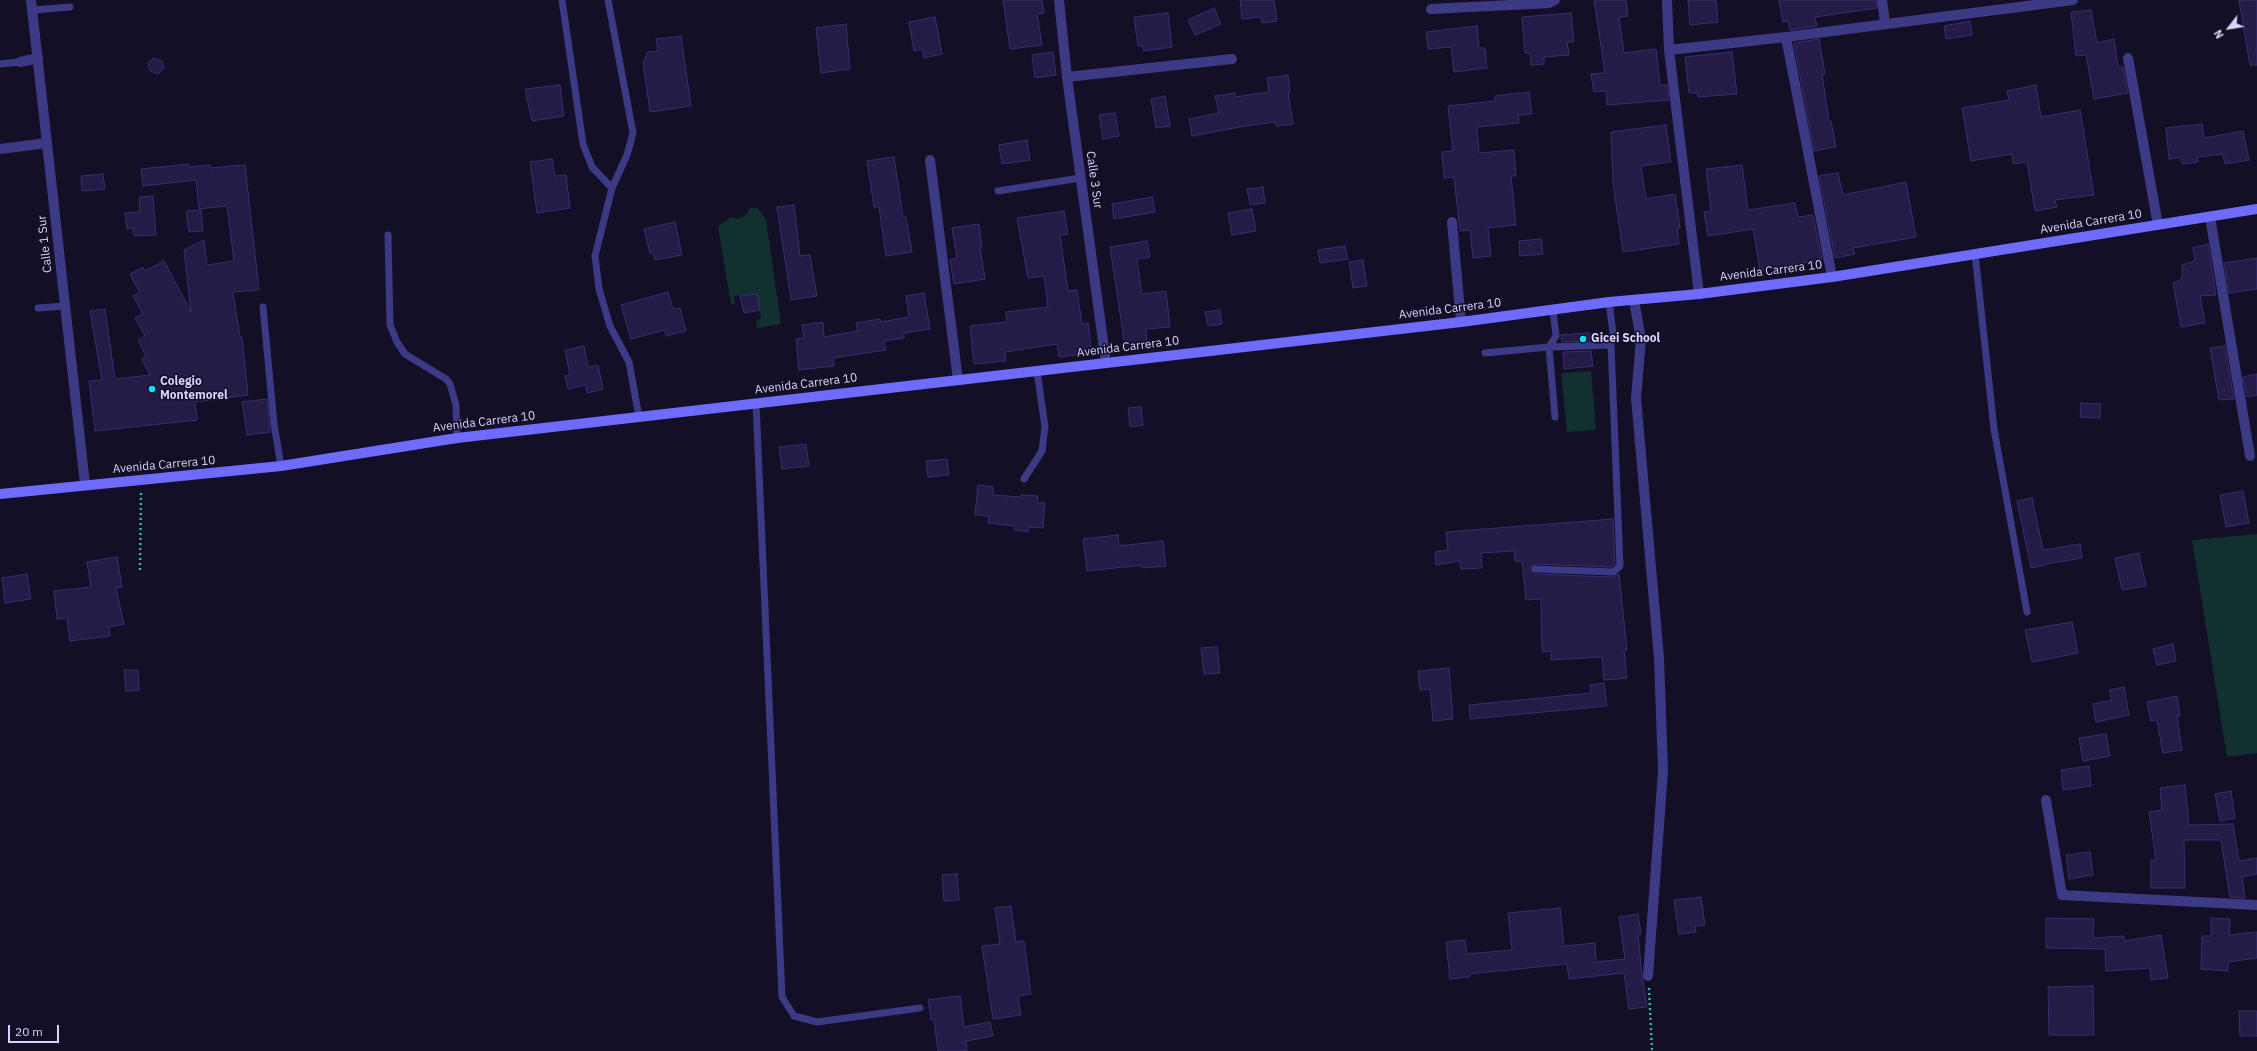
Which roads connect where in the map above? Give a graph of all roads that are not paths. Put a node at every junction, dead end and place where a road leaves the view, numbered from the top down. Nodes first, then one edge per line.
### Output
1 (562, 0) edge
2 (608, 0) edge
3 (1059, 0) edge
4 (1555, 0) edge
5 (1667, 0) edge
6 (1882, 0) edge
7 (2073, 0) edge
8 (32, 5) edge
9 (70, 7) dead end
10 (1431, 9) dead end
11 (1885, 23) junction
12 (1786, 37) junction
13 (1668, 50) junction
14 (38, 58) junction
15 (2128, 58) dead end
16 (1232, 59) dead end
17 (20, 62) joint
18 (0, 64) edge
19 (1067, 77) junction
20 (47, 143) junction
21 (0, 149) edge
22 (930, 160) dead end
23 (1080, 178) junction
24 (612, 188) junction
25 (998, 191) dead end
26 (2257, 209) edge
27 (2210, 216) junction
28 (1452, 222) dead end
29 (2158, 225) junction
30 (388, 235) dead end
31 (1975, 254) junction
32 (1832, 277) junction
33 (1699, 294) junction
34 (1634, 301) junction
35 (1609, 302) junction
36 (65, 306) junction
37 (263, 307) dead end
38 (38, 308) dead end
39 (1553, 310) junction
40 (1461, 322) junction
41 (1611, 345) junction
42 (1549, 346) junction
43 (1485, 353) dead end
44 (1106, 363) junction
45 (1037, 371) junction
46 (958, 380) junction
47 (756, 403) junction
48 (639, 417) junction
49 (1555, 417) dead end
50 (457, 438) junction
51 (2250, 456) dead end
52 (281, 466) junction
53 (1024, 479) dead end
54 (85, 484) junction
55 (0, 494) edge
56 (1535, 569) dead end
57 (2027, 612) dead end
58 (2046, 800) dead end
59 (2257, 905) edge
60 (1648, 976) road end
61 (920, 1008) dead end

1 - 24 lane
2 - 24 lane
3 - 19 street, Calle 3 Sur
4 - 10 street
5 - 13 street
6 - 11 street
7 - 11 street
8 - 9 lane
8 - 14 street, Calle 1 Sur
11 - 12 street
12 - 13 street
12 - 32 street
13 - 33 street
14 - 17 street
14 - 20 street, Calle 1 Sur
15 - 29 street
16 - 19 street
17 - 18 lane
19 - 23 street, Calle 3 Sur
20 - 21 street
20 - 36 street, Calle 1 Sur
22 - 46 street
23 - 25 lane
23 - 44 street, Calle 3 Sur
24 - 48 lane
26 - 27 street, Avenida Carrera 10
27 - 29 street, Avenida Carrera 10
27 - 51 street
28 - 40 street
29 - 31 street, Avenida Carrera 10
30 - 50 lane
31 - 32 street, Avenida Carrera 10
31 - 57 lane
32 - 33 street, Avenida Carrera 10
33 - 34 street, Avenida Carrera 10
34 - 35 street, Avenida Carrera 10
34 - 60 street
35 - 39 street, Avenida Carrera 10
35 - 41 lane
36 - 38 lane
36 - 54 street, Calle 1 Sur
37 - 52 lane
39 - 40 street, Avenida Carrera 10
39 - 42 lane
40 - 44 street, Avenida Carrera 10
41 - 42 lane
41 - 56 lane
42 - 43 lane
42 - 49 lane
44 - 45 street, Avenida Carrera 10
45 - 46 street, Avenida Carrera 10
45 - 53 lane
46 - 47 street, Avenida Carrera 10
47 - 48 street, Avenida Carrera 10
47 - 61 lane
48 - 50 street, Avenida Carrera 10
50 - 52 street, Avenida Carrera 10
52 - 54 street, Avenida Carrera 10
54 - 55 street, Avenida Carrera 10
58 - 59 street

